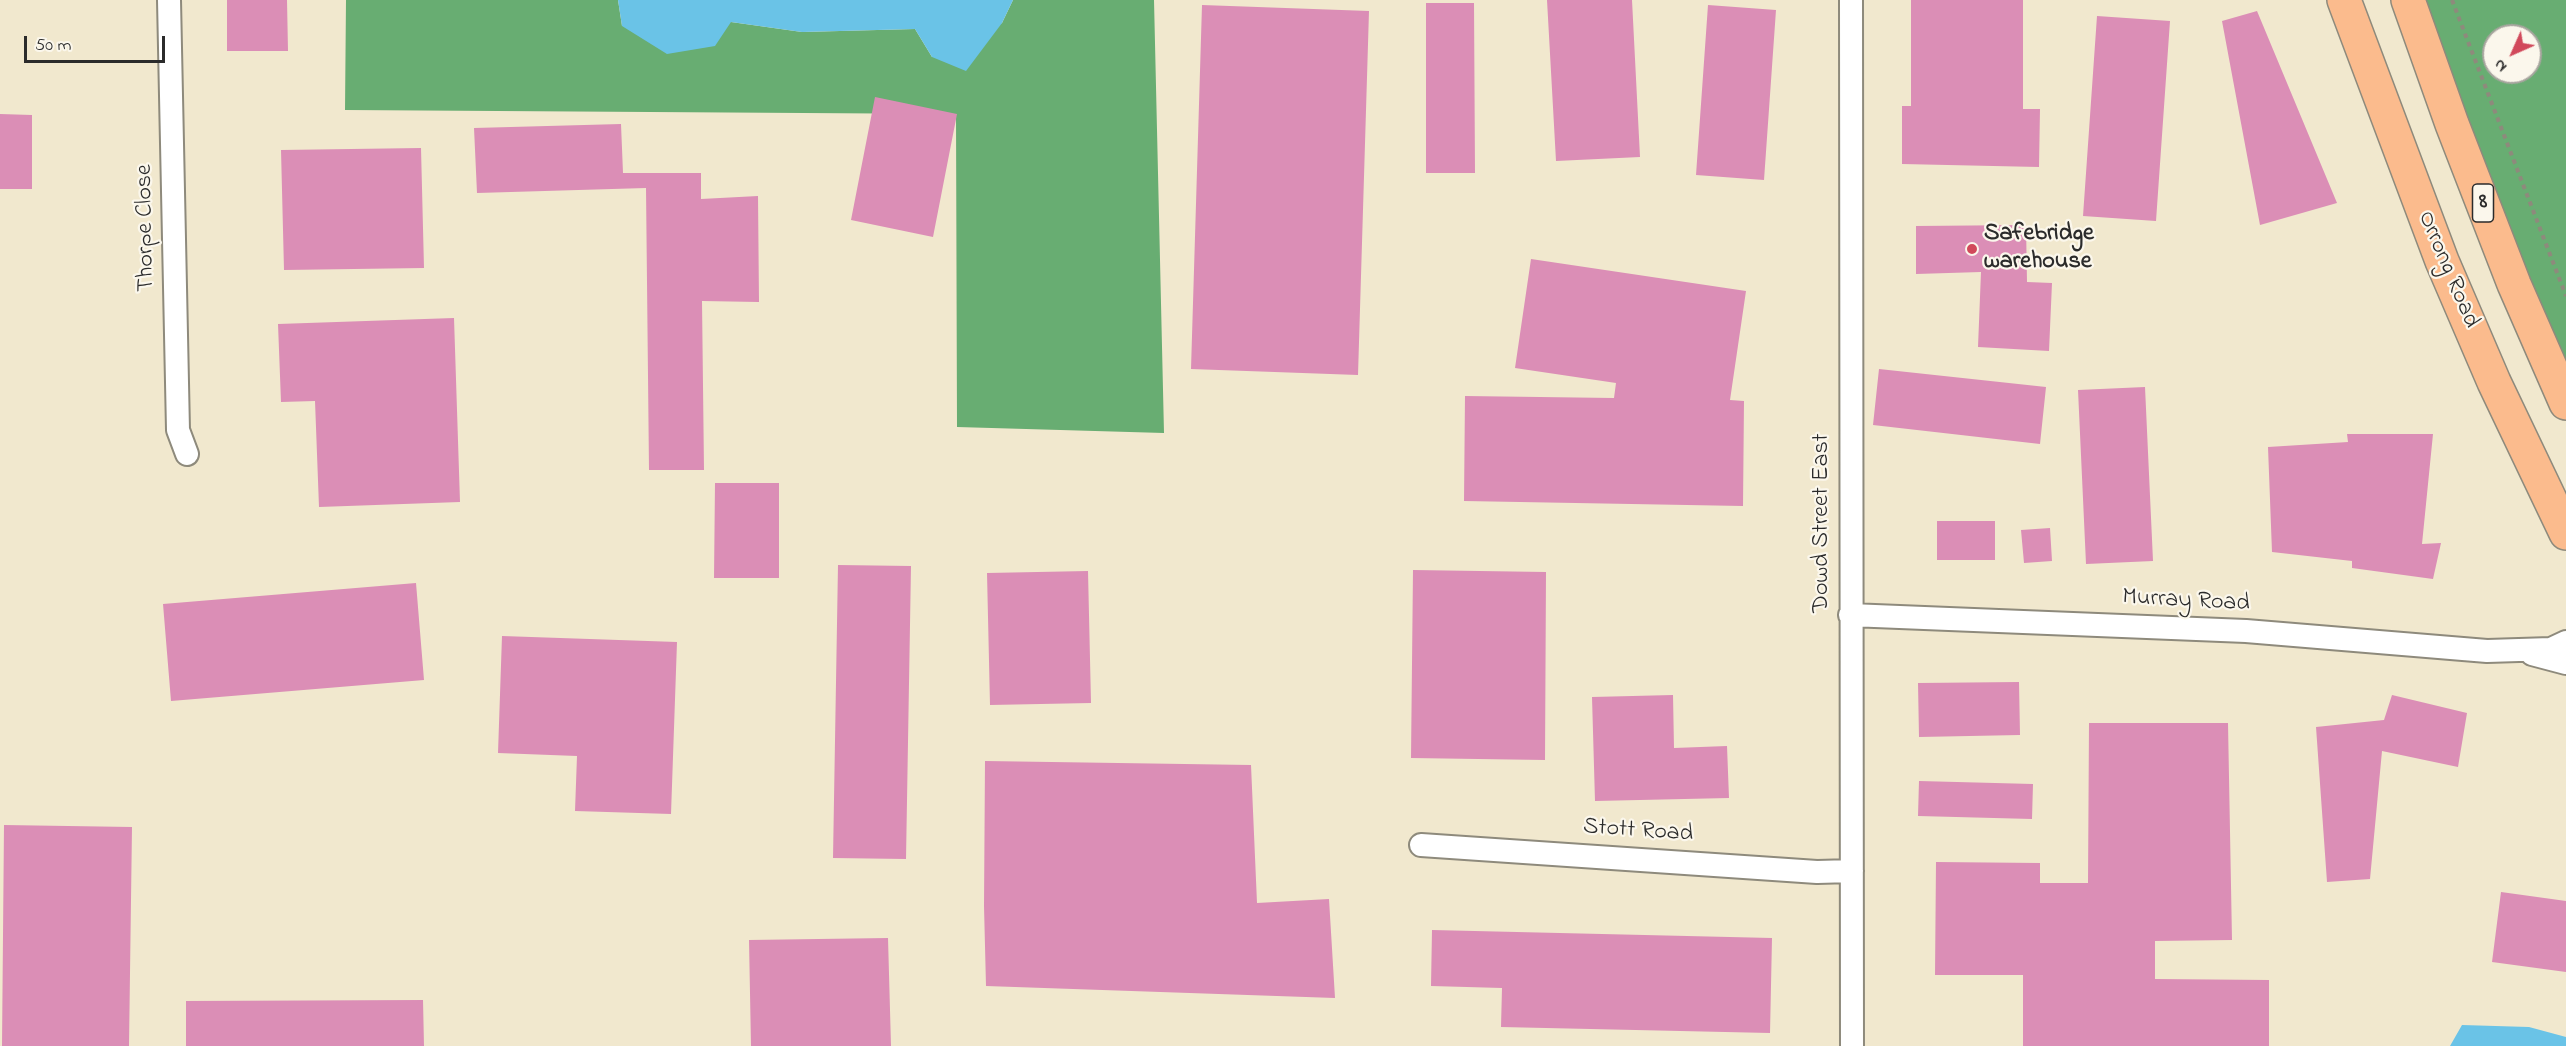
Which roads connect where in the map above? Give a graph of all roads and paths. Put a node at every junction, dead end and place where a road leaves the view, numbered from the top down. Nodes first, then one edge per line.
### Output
1 (170, 0) edge
2 (1851, 0) edge
3 (2408, 0) edge
4 (2452, 0) edge
5 (2344, 3) edge
6 (2566, 296) edge
7 (2566, 403) edge
8 (187, 454) dead end
9 (2566, 533) edge
10 (1850, 615) junction
11 (2566, 642) edge
12 (2519, 651) junction
13 (2566, 663) edge
14 (1421, 845) dead end
15 (1852, 871) junction
16 (1852, 1046) edge

1 - 8 street, Thorpe Close
2 - 10 street, Dowd Street East
3 - 7 highway, 8
4 - 6 path
5 - 9 highway, Orrong Road
10 - 12 street, Murray Road
10 - 15 street, Dowd Street East
11 - 12 street, Murray Road
12 - 13 street, Murray Road
14 - 15 street, Stott Road
15 - 16 street, Dowd Street East

